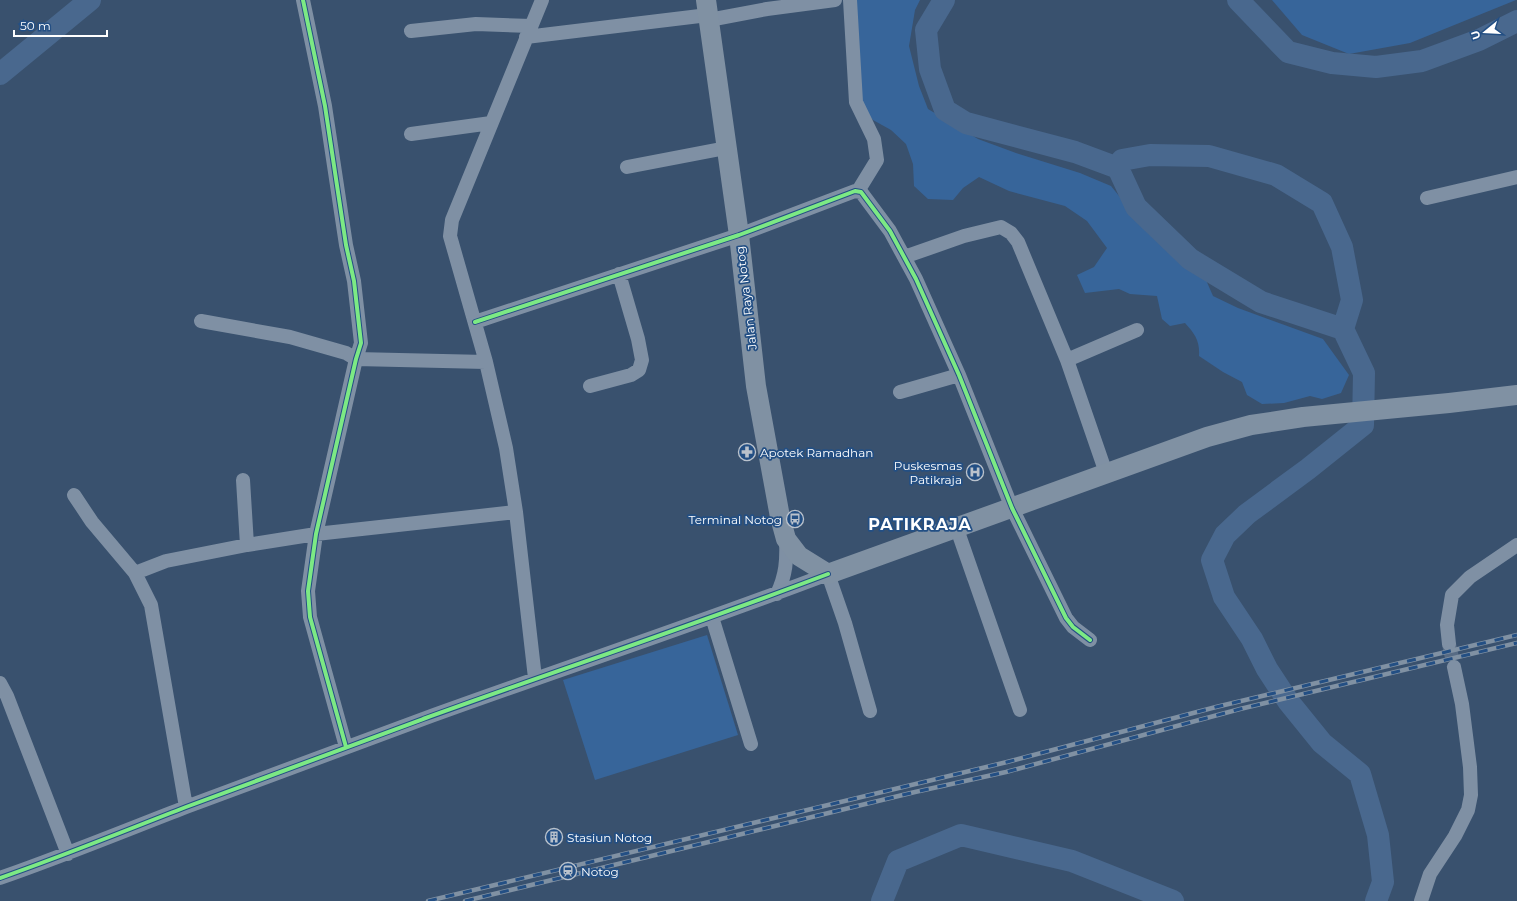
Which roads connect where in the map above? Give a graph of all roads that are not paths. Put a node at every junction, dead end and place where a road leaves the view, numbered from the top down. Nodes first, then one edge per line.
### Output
1 (303, 0) edge
2 (542, 0) edge
3 (835, 0) edge
4 (850, 0) edge
5 (708, 12) edge
6 (412, 31) dead end
7 (528, 32) junction
8 (491, 123) junction
9 (411, 134) dead end
10 (726, 148) junction
11 (627, 167) dead end
12 (1517, 177) edge
13 (858, 192) junction
14 (1427, 198) dead end
15 (739, 235) junction
16 (904, 257) junction
17 (619, 274) junction
18 (201, 321) dead end
19 (475, 322) junction
20 (1137, 330) dead end
21 (356, 359) junction
22 (1067, 360) junction
23 (486, 362) junction
24 (959, 375) junction
25 (590, 386) dead end
26 (900, 392) dead end
27 (1517, 395) edge
28 (1106, 473) junction
29 (243, 480) dead end
30 (74, 496) dead end
31 (1012, 508) junction
32 (516, 512) junction
33 (957, 529) junction
34 (316, 534) junction
35 (786, 539) junction
36 (247, 545) junction
37 (1517, 545) edge
38 (135, 573) junction
39 (828, 574) junction
40 (776, 594) junction
41 (712, 617) junction
42 (1090, 640) dead end
43 (1449, 644) tunnel mouth
44 (1454, 668) tunnel mouth
45 (535, 678) junction
46 (0, 683) edge
47 (1020, 710) dead end
48 (870, 711) dead end
49 (751, 744) dead end
50 (346, 747) junction
51 (186, 807) junction
52 (68, 854) junction
53 (0, 878) edge
54 (1421, 901) edge

1 - 21 street
2 - 7 street
3 - 5 street
4 - 13 street
5 - 7 street
5 - 10 highway, Jalan Raya Notog
6 - 7 street
7 - 8 street
8 - 9 street
8 - 19 street
10 - 11 street
10 - 15 highway, Jalan Raya Notog
12 - 14 street
13 - 15 street
13 - 16 street
15 - 17 street
15 - 35 highway, Jalan Raya Notog
16 - 22 street
16 - 24 street
17 - 19 street
17 - 25 street
18 - 21 street
19 - 23 street
20 - 22 street
21 - 23 street
21 - 34 street
22 - 28 street
23 - 32 street
24 - 26 street
24 - 31 street
27 - 28 highway
28 - 31 highway
29 - 36 street
30 - 38 street
31 - 33 highway
31 - 42 street
32 - 34 street
32 - 45 street
33 - 39 highway
33 - 47 street
34 - 36 street
34 - 50 street
35 - 39 highway, Jalan Raya Notog
35 - 40 street
36 - 38 street
37 - 43 street
38 - 51 street
39 - 40 street
39 - 48 street
40 - 41 street
41 - 45 street
41 - 49 street
44 - 54 street
45 - 50 street
46 - 52 street
50 - 51 street
51 - 52 street
52 - 53 street

